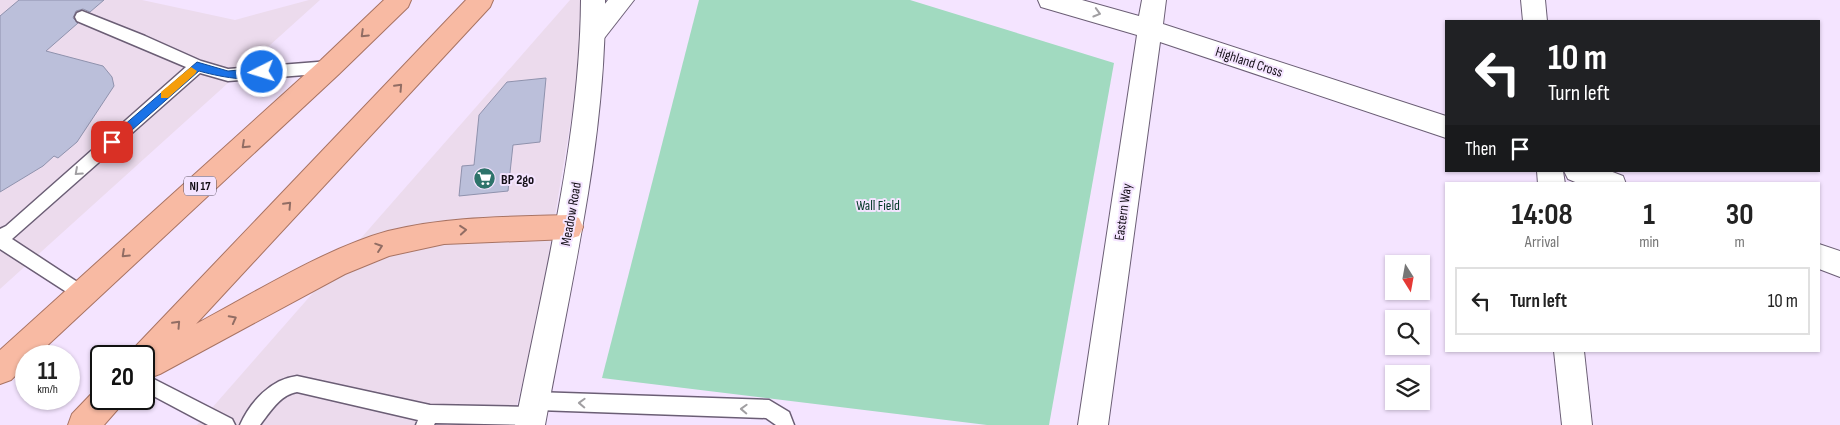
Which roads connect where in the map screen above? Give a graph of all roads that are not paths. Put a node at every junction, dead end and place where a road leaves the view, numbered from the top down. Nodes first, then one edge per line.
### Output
1 (399, 0) edge
2 (481, 0) edge
3 (593, 0) edge
4 (622, 0) edge
5 (1050, 0) edge
6 (1154, 0) edge
7 (1533, 0) edge
8 (82, 17) dead end
9 (1535, 20) edge
10 (1150, 28) junction
11 (594, 34) junction
12 (197, 66) junction
13 (330, 67) junction
14 (1445, 127) edge
15 (1580, 172) edge
16 (1607, 182) edge
17 (569, 227) junction
18 (0, 239) edge
19 (1820, 256) edge
20 (1840, 264) edge
21 (82, 294) junction
22 (155, 347) edge
23 (1569, 352) edge
24 (155, 361) edge
25 (0, 370) edge
26 (155, 388) edge
27 (97, 410) edge
28 (533, 414) edge
29 (427, 420) edge
30 (83, 425) edge
31 (226, 425) edge
32 (249, 425) edge
33 (785, 425) edge
34 (1093, 425) edge
35 (1577, 425) edge

1 -> 13 highway, NJ 17
22 -> 2 highway
3 - 11 street, Meadow Road
4 - 11 street
5 -> 10 street, Highland Cross
6 - 10 street, Eastern Way
7 - 9 street
8 - 12 lane
10 - 14 street, Highland Cross
10 - 34 street, Eastern Way
11 - 17 street, Meadow Road
12 - 13 lane
12 -> 18 lane
13 -> 21 highway, NJ 17
15 - 16 street
24 -> 17 highway
17 - 28 street, Meadow Road
18 - 21 lane
19 - 20 street
21 - 25 highway, NJ 17
23 - 35 street
26 - 31 lane
27 - 30 highway
28 - 29 lane
33 -> 28 lane
29 - 32 lane

